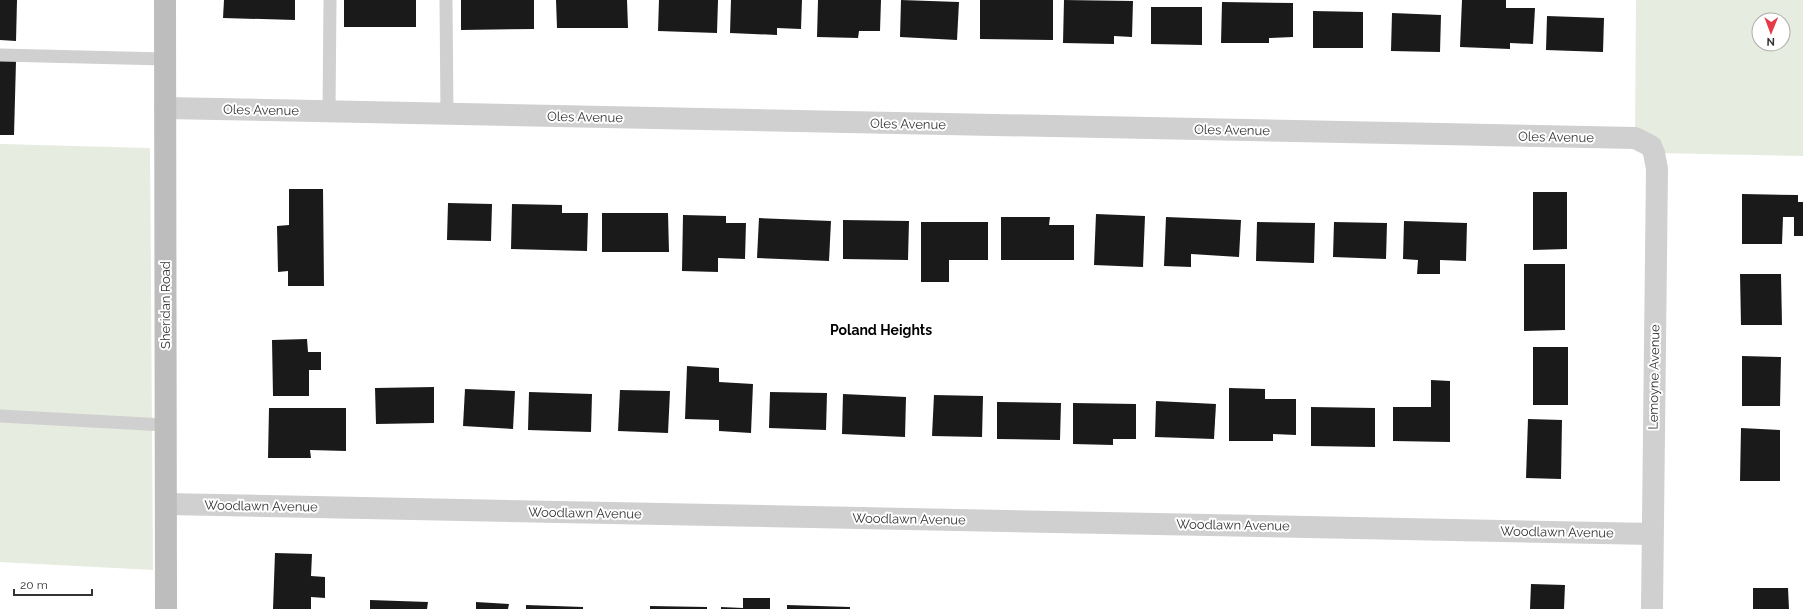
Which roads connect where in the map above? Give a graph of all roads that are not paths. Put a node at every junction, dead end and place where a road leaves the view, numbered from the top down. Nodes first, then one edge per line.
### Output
1 (164, 0) edge
2 (330, 0) edge
3 (446, 0) edge
4 (0, 54) edge
5 (165, 59) junction
6 (165, 108) junction
7 (329, 112) junction
8 (447, 114) junction
9 (1650, 146) joint
10 (0, 416) edge
11 (166, 425) junction
12 (166, 504) junction
13 (1652, 534) junction
14 (166, 609) edge
15 (1652, 609) edge

1 - 5 street, Sheridan Road
2 - 7 lane
3 - 8 lane
4 - 5 lane
5 - 6 street, Sheridan Road
6 - 7 street, Oles Avenue
6 - 11 street, Sheridan Road
7 - 8 street, Oles Avenue
8 - 9 street, Oles Avenue
9 - 13 street, Lemoyne Avenue
10 - 11 lane
11 - 12 street, Sheridan Road
12 - 13 street, Woodlawn Avenue
12 - 14 street, Sheridan Road
13 - 15 street, Lemoyne Avenue

